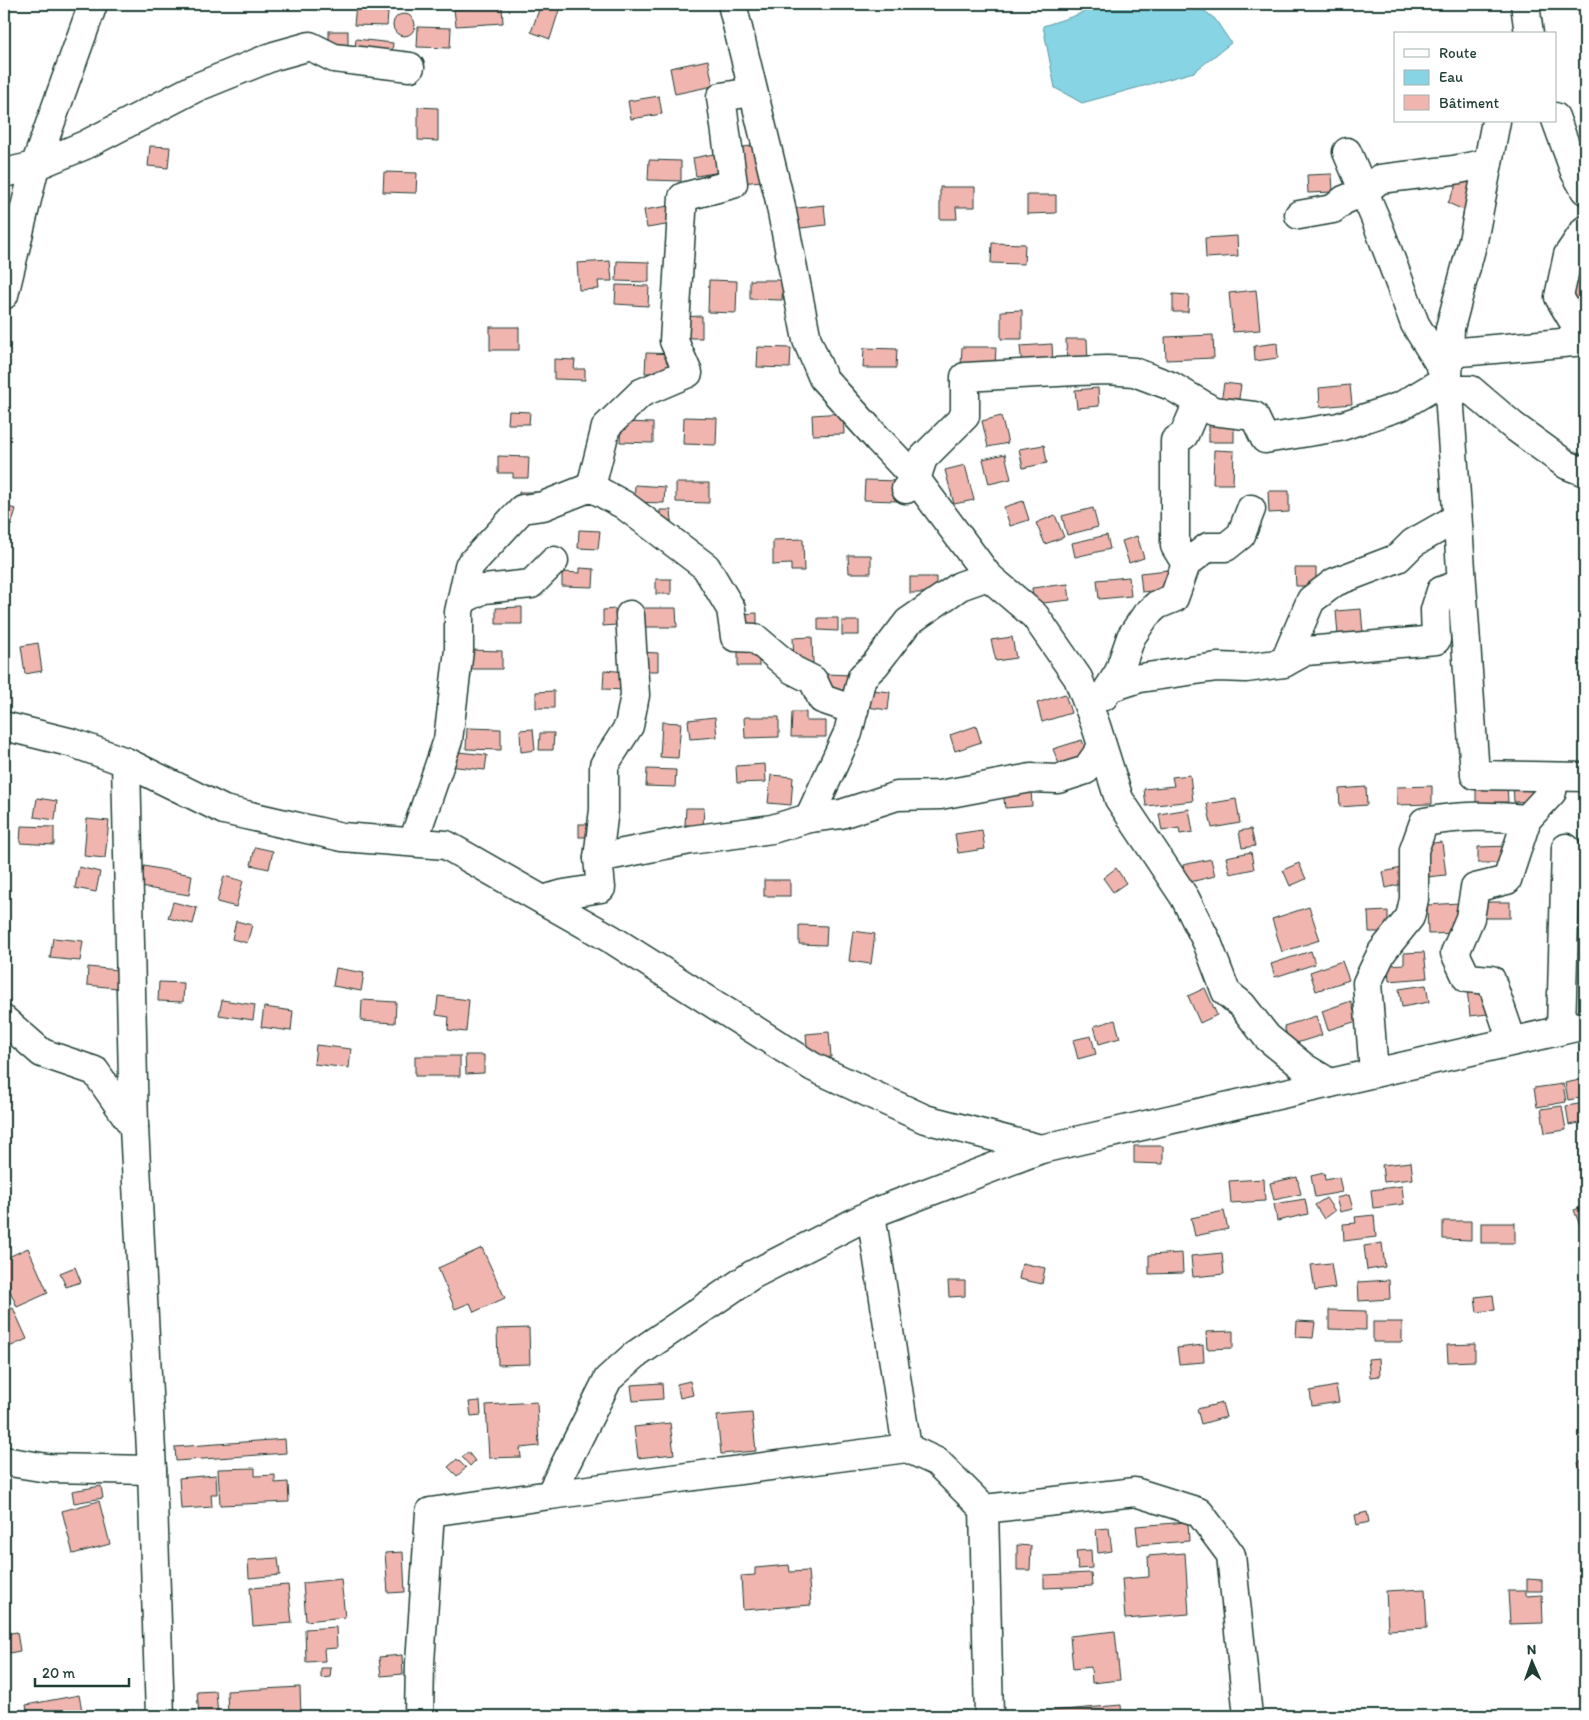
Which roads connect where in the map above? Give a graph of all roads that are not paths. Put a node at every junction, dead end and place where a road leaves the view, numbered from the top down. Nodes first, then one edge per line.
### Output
1 (93, 4) edge
2 (732, 4) edge
3 (1516, 4) edge
4 (1525, 4) edge
5 (1512, 32) edge
6 (1529, 32) edge
7 (410, 67) dead end
8 (752, 92) junction
9 (1556, 120) edge
10 (1496, 122) edge
11 (1347, 152) dead end
12 (1488, 163) junction
13 (35, 166) junction
14 (4, 173) edge
15 (1585, 190) edge
16 (1364, 192) junction
17 (1299, 216) dead end
18 (1585, 230) edge
19 (4, 294) edge
20 (1585, 341) edge
21 (1448, 374) junction
22 (1198, 402) junction
23 (1585, 472) edge
24 (910, 484) junction
25 (591, 487) junction
26 (1251, 509) dead end
27 (1457, 518) junction
28 (554, 561) dead end
29 (1186, 564) junction
30 (988, 576) junction
31 (1462, 584) junction
32 (462, 600) junction
33 (630, 615) dead end
34 (1284, 663) junction
35 (1109, 688) junction
36 (854, 710) junction
37 (4, 726) edge
38 (1099, 736) junction
39 (126, 762) junction
40 (1073, 774) junction
41 (1554, 777) junction
42 (1585, 777) edge
43 (1119, 799) junction
44 (809, 818) junction
45 (1527, 819) junction
46 (413, 842) junction
47 (1566, 848) dead end
48 (598, 858) junction
49 (543, 900) junction
50 (4, 1020) edge
51 (1573, 1027) edge
52 (1512, 1041) junction
53 (1374, 1073) junction
54 (1330, 1083) junction
55 (134, 1127) junction
56 (1041, 1149) junction
57 (871, 1214) junction
58 (907, 1448) junction
59 (4, 1462) edge
60 (152, 1470) junction
61 (550, 1495) junction
62 (984, 1509) junction
63 (160, 1716) edge
64 (419, 1716) edge
65 (989, 1716) edge
66 (1248, 1716) edge

1 - 13 street
2 - 8 street
3 - 5 street
4 - 6 street
7 - 13 street
8 - 24 street
8 - 25 street
9 - 15 street
10 - 12 street
11 - 16 street
12 - 16 street
12 - 21 street
13 - 14 street
13 - 19 street
16 - 17 street
16 - 21 street
18 - 20 street
20 - 21 street
21 - 22 street
21 - 23 street
21 - 27 street
22 - 24 street
22 - 29 street
24 - 30 street
25 - 32 street
25 - 36 street
26 - 29 street
27 - 31 street
27 - 34 street
28 - 32 street
29 - 35 street
30 - 36 street
30 - 38 street
31 - 34 street
31 - 41 street
32 - 46 street
33 - 48 street
34 - 35 street
35 - 38 street
36 - 44 street
37 - 39 street
38 - 40 street
38 - 43 street
39 - 46 street
39 - 55 street
40 - 43 street
40 - 44 street
41 - 42 street
41 - 45 street
43 - 54 street
44 - 48 street
45 - 52 street
45 - 53 street
46 - 49 street
47 - 51 street
48 - 49 street
49 - 56 street
50 - 55 street
51 - 52 street
52 - 53 street
53 - 54 street
54 - 56 street
55 - 60 street
56 - 57 street
57 - 58 street
57 - 61 street
58 - 61 street
58 - 62 street
59 - 60 street
60 - 63 street
61 - 64 street
62 - 65 street
62 - 66 street

